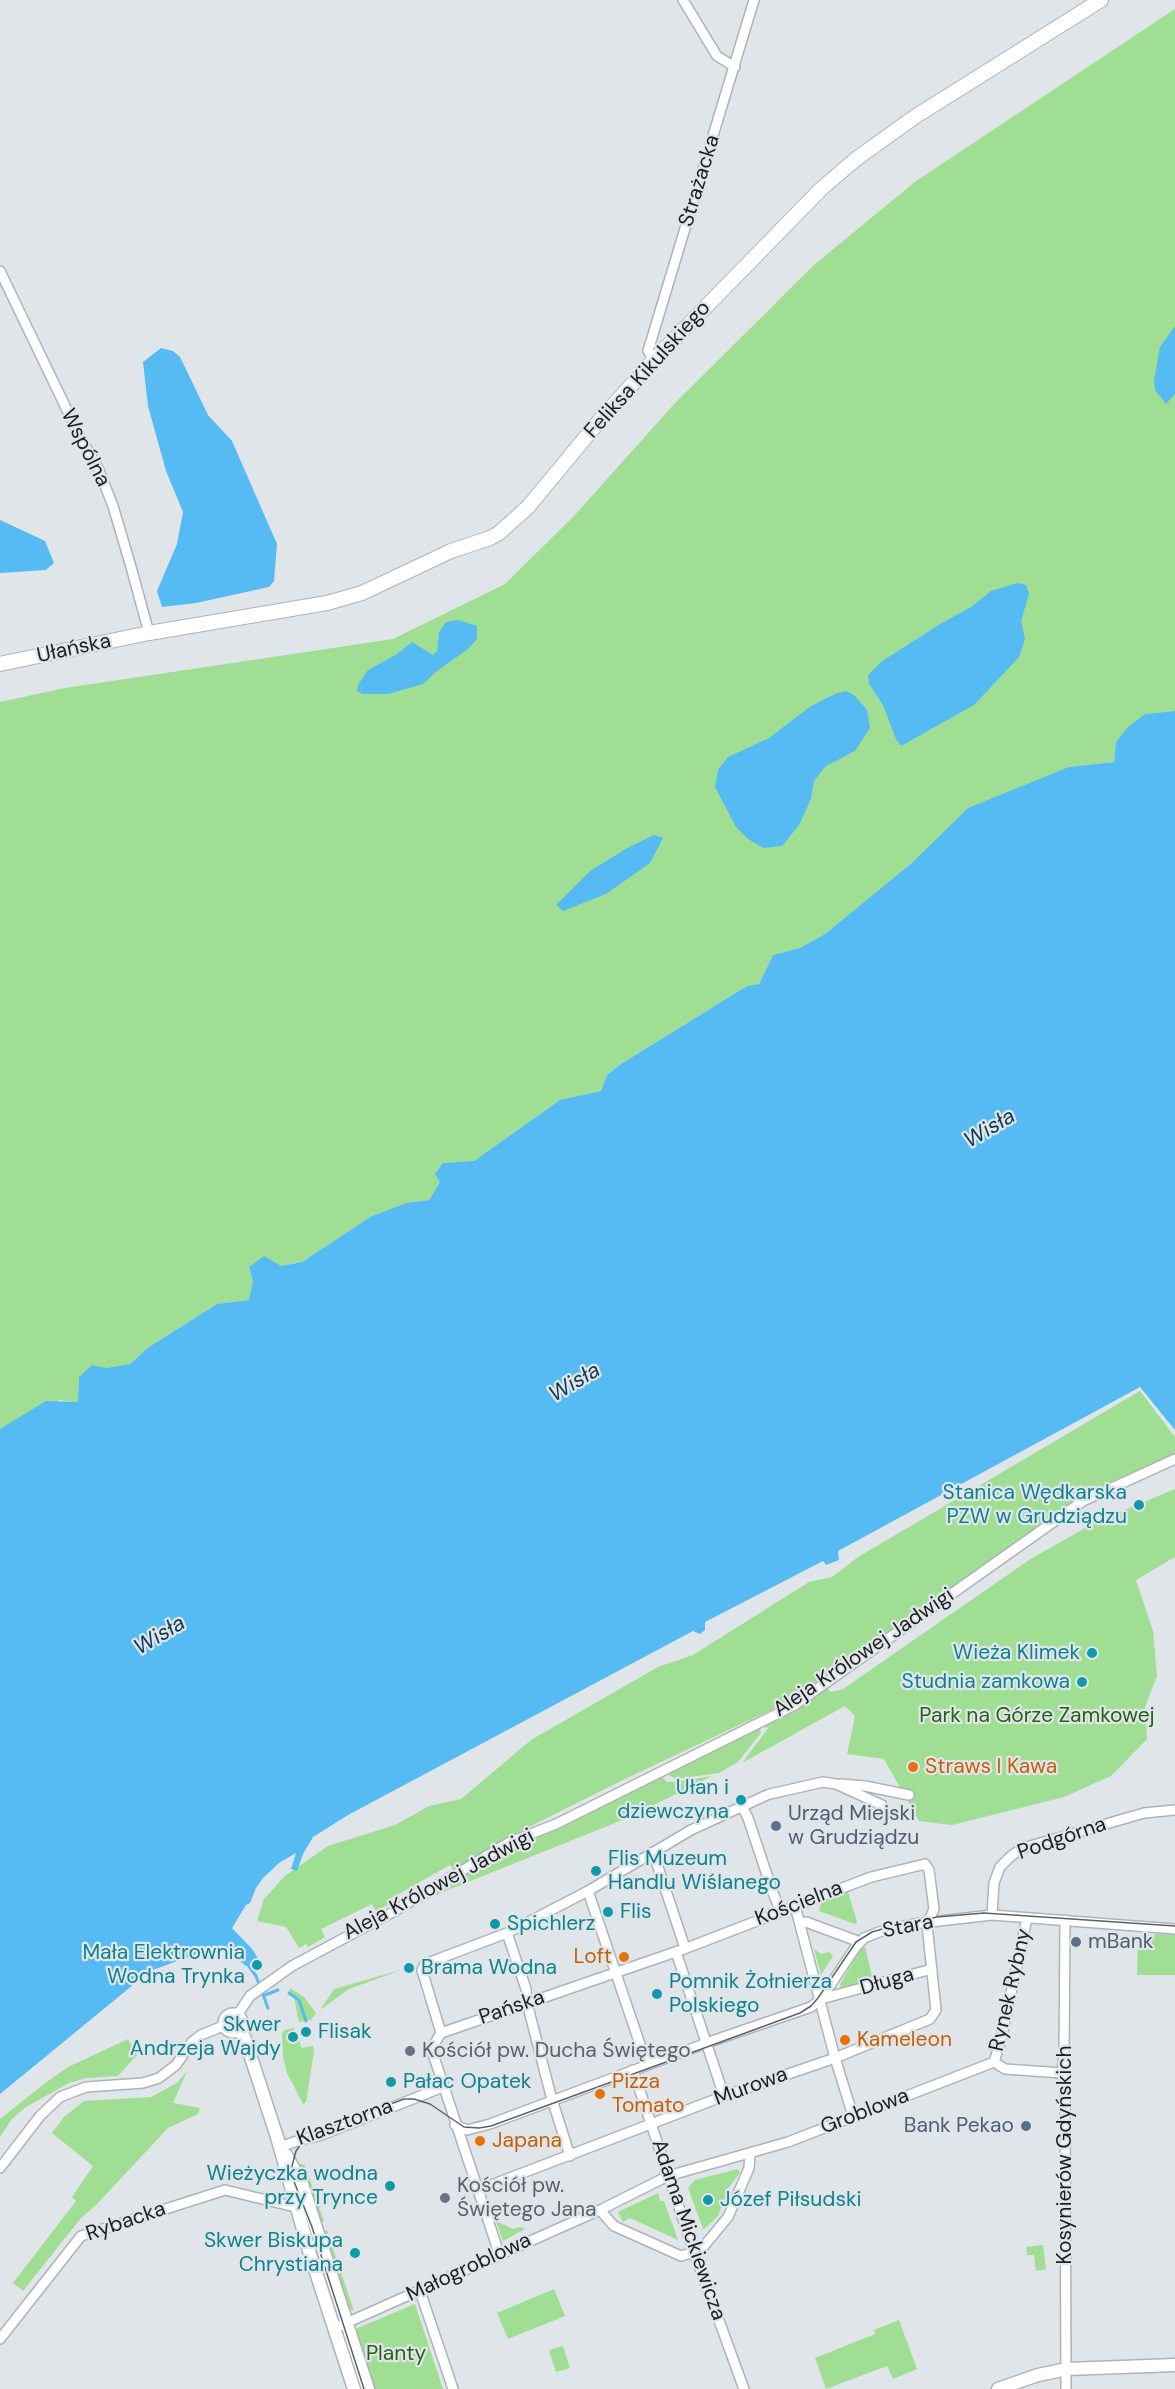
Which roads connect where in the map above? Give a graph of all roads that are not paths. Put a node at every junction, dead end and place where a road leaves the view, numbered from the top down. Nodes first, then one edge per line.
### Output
1 (683, 0) edge
2 (754, 0) edge
3 (1101, 0) edge
4 (735, 67) junction
5 (0, 271) edge
6 (654, 360) junction
7 (148, 633) junction
8 (0, 664) edge
9 (1175, 1459) edge
10 (836, 1784) junction
11 (909, 1796) dead end
12 (882, 1805) dead end
13 (742, 1806) junction
14 (1175, 1810) edge
15 (652, 1852) junction
16 (925, 1864) joint
17 (588, 1891) junction
18 (795, 1906) junction
19 (781, 1912) junction
20 (992, 1915) junction
21 (1027, 1918) junction
22 (1065, 1920) junction
23 (929, 1922) junction
24 (800, 1923) junction
25 (1175, 1929) edge
26 (507, 1933) junction
27 (860, 1942) junction
28 (686, 1948) junction
29 (676, 1952) junction
30 (932, 1969) junction
31 (617, 1972) junction
32 (821, 1999) junction
33 (527, 2003) junction
34 (238, 2014) junction
35 (223, 2026) junction
36 (240, 2031) junction
37 (441, 2033) junction
38 (706, 2043) junction
39 (836, 2058) junction
40 (994, 2062) junction
41 (639, 2068) junction
42 (1062, 2073) junction
43 (443, 2087) junction
44 (724, 2096) junction
45 (552, 2100) junction
46 (854, 2116) junction
47 (455, 2125) junction
48 (651, 2125) junction
49 (280, 2147) junction
50 (750, 2154) junction
51 (570, 2156) junction
52 (0, 2168) edge
53 (668, 2176) junction
54 (478, 2190) junction
55 (295, 2206) junction
56 (600, 2210) junction
57 (694, 2252) junction
58 (499, 2253) junction
59 (420, 2291) junction
60 (347, 2323) junction
61 (335, 2328) junction
62 (0, 2339) edge
63 (1175, 2365) edge
64 (1067, 2369) junction
65 (354, 2389) edge
66 (368, 2389) edge
67 (453, 2389) edge
68 (744, 2389) edge
69 (998, 2389) edge
70 (1066, 2389) edge

1 - 4 street
2 - 4 street, Strażacka
3 - 6 main road, Feliksa Kikulskiego
4 - 6 street, Strażacka
5 - 7 street, Wspólna
6 - 7 main road, Feliksa Kikulskiego
7 - 8 main road, Ułańska
9 - 34 street, Aleja Królowej Jadwigi
10 - 11 street
10 - 12 street
10 - 13 street
13 - 15 street
13 - 19 street
14 - 20 street, Podgórna
15 - 17 street
15 - 28 street
16 - 18 street, Kościelna
16 - 23 street, Murowa
17 - 26 street
17 - 31 street, Adama Mickiewicza
18 - 19 street, Kościelna
18 - 24 street
19 - 28 street, Kościelna
20 - 21 street, Stara
20 - 23 street, Stara
21 - 22 street, Stara
21 - 40 street, Rynek Rybny
22 - 25 street, Stara
22 - 42 street, Kosynierów Gdyńskich
23 - 27 street, Stara
23 - 30 street, Murowa
24 - 27 street
24 - 32 street
26 - 33 street
26 - 37 street
27 - 32 street, Stara
28 - 29 street, Kościelna
29 - 31 street, Pańska
29 - 38 street
30 - 32 street, Długa
30 - 39 street, Murowa
31 - 33 street, Pańska
31 - 41 street, Adama Mickiewicza
32 - 38 street, Długa
32 - 39 street
33 - 37 street, Pańska
33 - 45 street
34 - 35 street
34 - 36 street
35 - 36 street
35 - 52 street
36 - 49 street
37 - 43 street
38 - 41 street, Długa
38 - 44 street
39 - 44 street, Murowa
39 - 46 street
40 - 42 street
40 - 46 street, Groblowa
41 - 45 street, Długa
41 - 48 street, Adama Mickiewicza
42 - 64 street, Kosynierów Gdyńskich
43 - 47 street
43 - 49 street, Klasztorna
44 - 48 street, Murowa
45 - 47 street, Długa
45 - 51 street
46 - 50 street, Groblowa
47 - 54 street
48 - 51 street, Murowa
48 - 53 street, Adama Mickiewicza
49 - 55 street
49 - 60 street
50 - 53 street, Groblowa
50 - 57 street
51 - 54 street, Murowa
53 - 56 street, Małogroblowa
53 - 57 street, Adama Mickiewicza
54 - 58 street
55 - 61 street
55 - 62 street, Rybacka
56 - 57 street
56 - 58 street, Małogroblowa
57 - 68 street, Adama Mickiewicza
58 - 59 street, Małogroblowa
59 - 60 street, Małogroblowa
59 - 67 street
60 - 61 street, Małogroblowa
60 - 66 street
61 - 65 street
63 - 64 street
64 - 69 street
64 - 70 street, Kosynierów Gdyńskich

